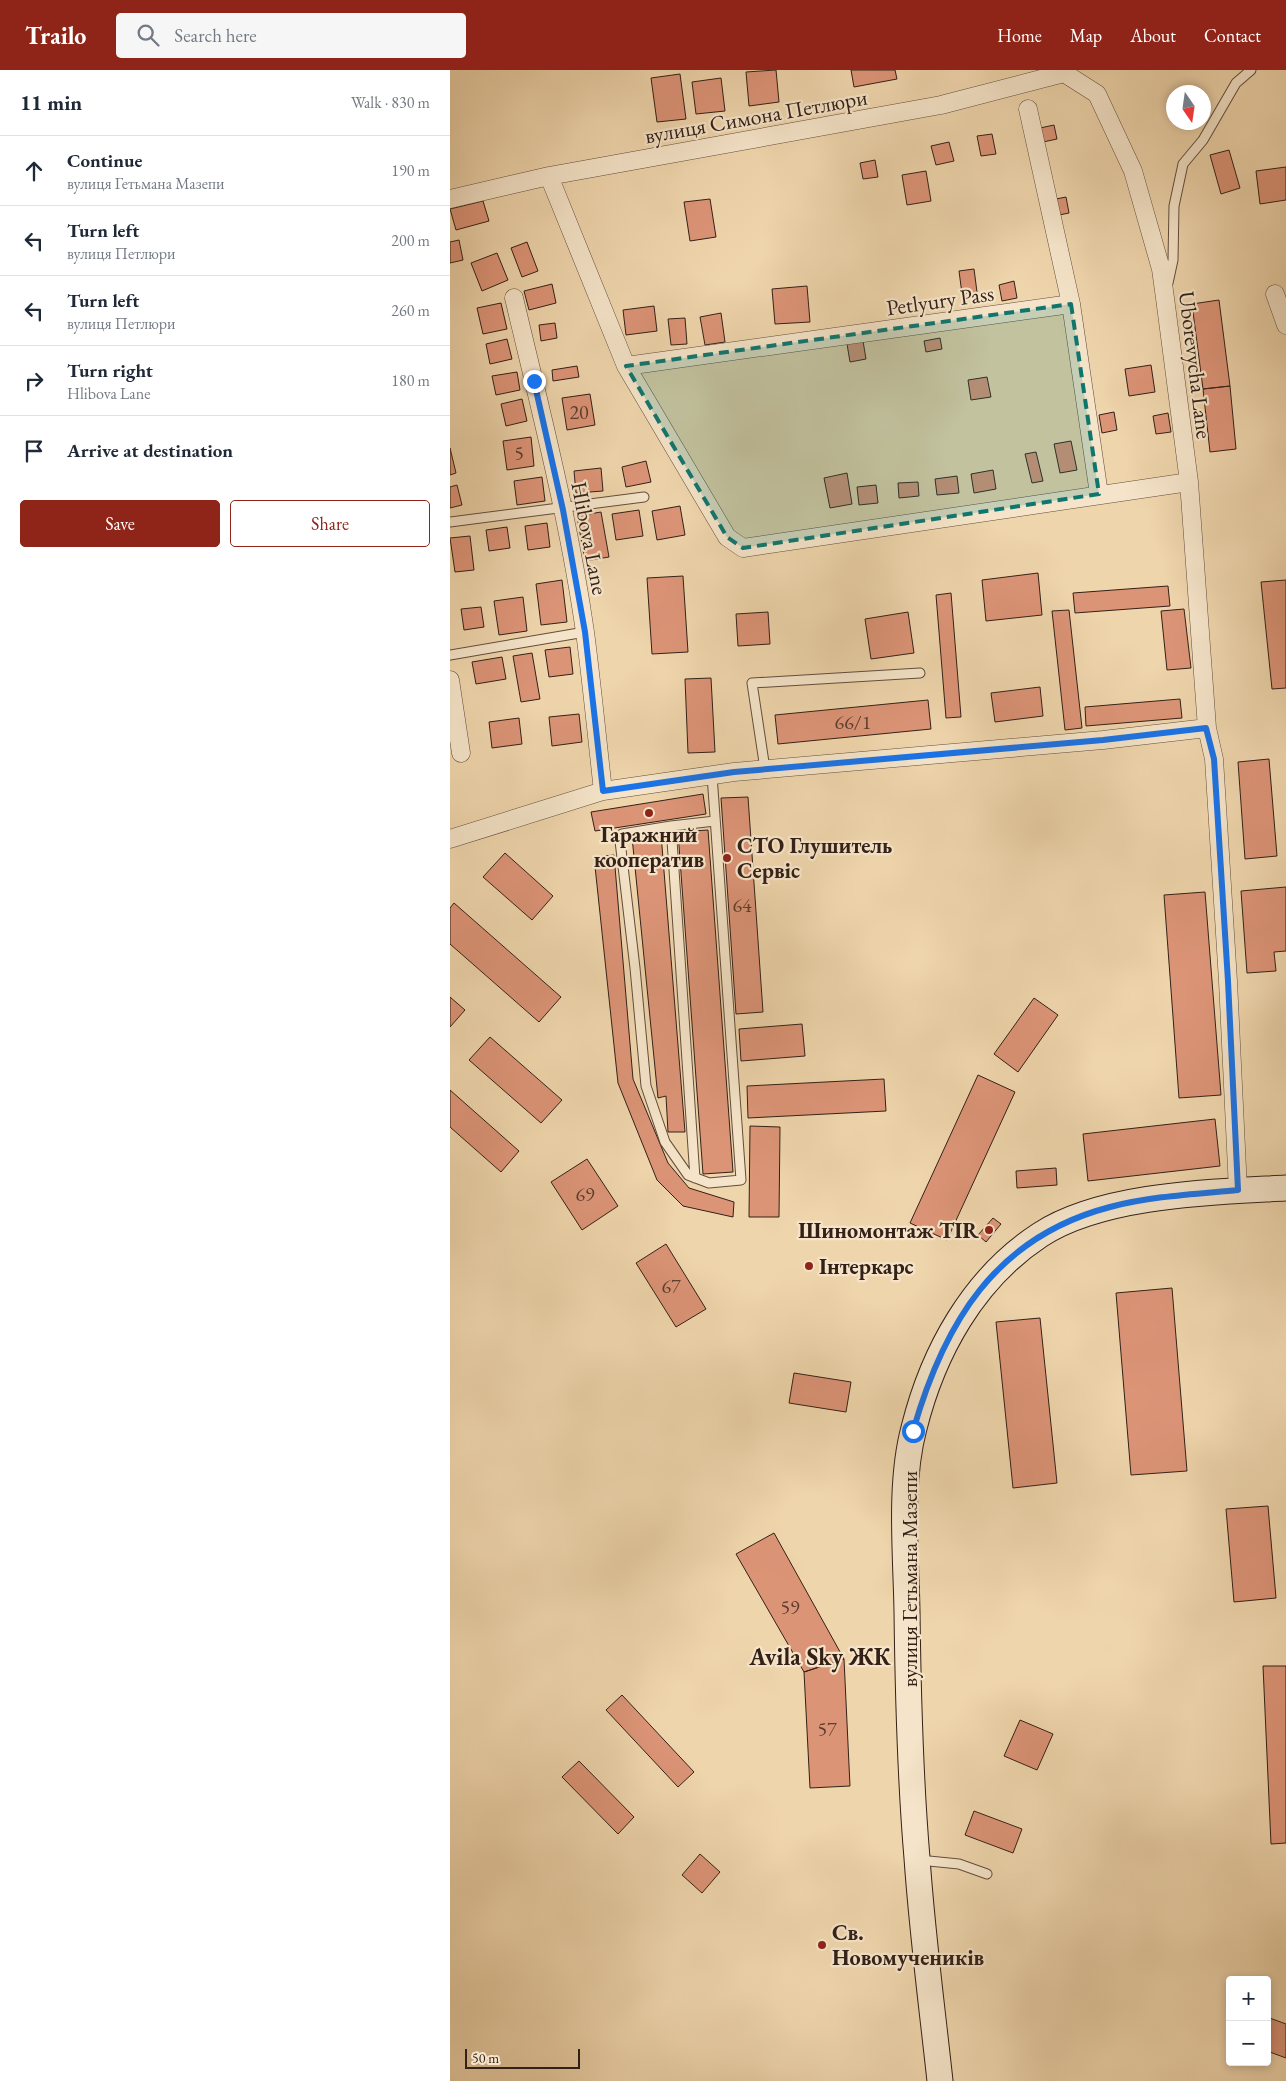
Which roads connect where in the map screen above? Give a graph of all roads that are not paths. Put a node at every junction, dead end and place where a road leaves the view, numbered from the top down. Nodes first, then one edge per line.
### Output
1 (1251, 70) edge
2 (1038, 76) edge
3 (1028, 109) dead end
4 (548, 176) junction
5 (450, 199) edge
6 (1275, 294) dead end
7 (514, 298) dead end
8 (1165, 298) junction
9 (1071, 304) junction
10 (1286, 325) edge
11 (626, 366) junction
12 (1189, 482) junction
13 (1099, 494) junction
14 (644, 497) dead end
15 (563, 510) junction
16 (450, 522) edge
17 (585, 632) junction
18 (450, 655) edge
19 (920, 673) dead end
20 (450, 680) edge
21 (1206, 728) junction
22 (461, 753) dead end
23 (765, 769) junction
24 (712, 775) junction
25 (603, 791) junction
26 (715, 821) junction
27 (671, 826) junction
28 (450, 840) edge
29 (696, 1178) junction
30 (1286, 1188) edge
31 (1238, 1190) junction
32 (917, 1860) junction
33 (987, 1874) dead end
34 (940, 2081) edge

1 - 8 lane
2 - 4 street, вулиця Симона Петлюри
2 - 8 street, Uborevycha Lane
3 - 9 street
4 - 5 street, вулиця Симона Петлюри
4 - 11 street
6 - 10 street
7 - 15 street, Hlibova Lane
8 - 12 street, Uborevycha Lane
9 - 11 street, Petlyury Pass
9 - 13 street
11 - 13 street
12 - 13 street
12 - 21 street, Uborevycha Lane
14 - 15 lane
15 - 16 lane
15 - 17 street, Hlibova Lane
17 - 18 lane
17 - 25 street, Hlibova Lane
19 - 23 lane
20 - 22 street
21 - 23 street
21 - 31 street, Uborevycha Lane
23 - 24 street
24 - 25 street
24 - 26 lane
25 - 28 street
26 - 27 lane
26 - 29 lane
27 - 29 lane
27 - 29 lane
30 - 31 main road, вулиця Гетьмана Мазепи
31 - 32 main road, вулиця Гетьмана Мазепи
32 - 33 lane
32 - 34 main road, вулиця Гетьмана Мазепи

